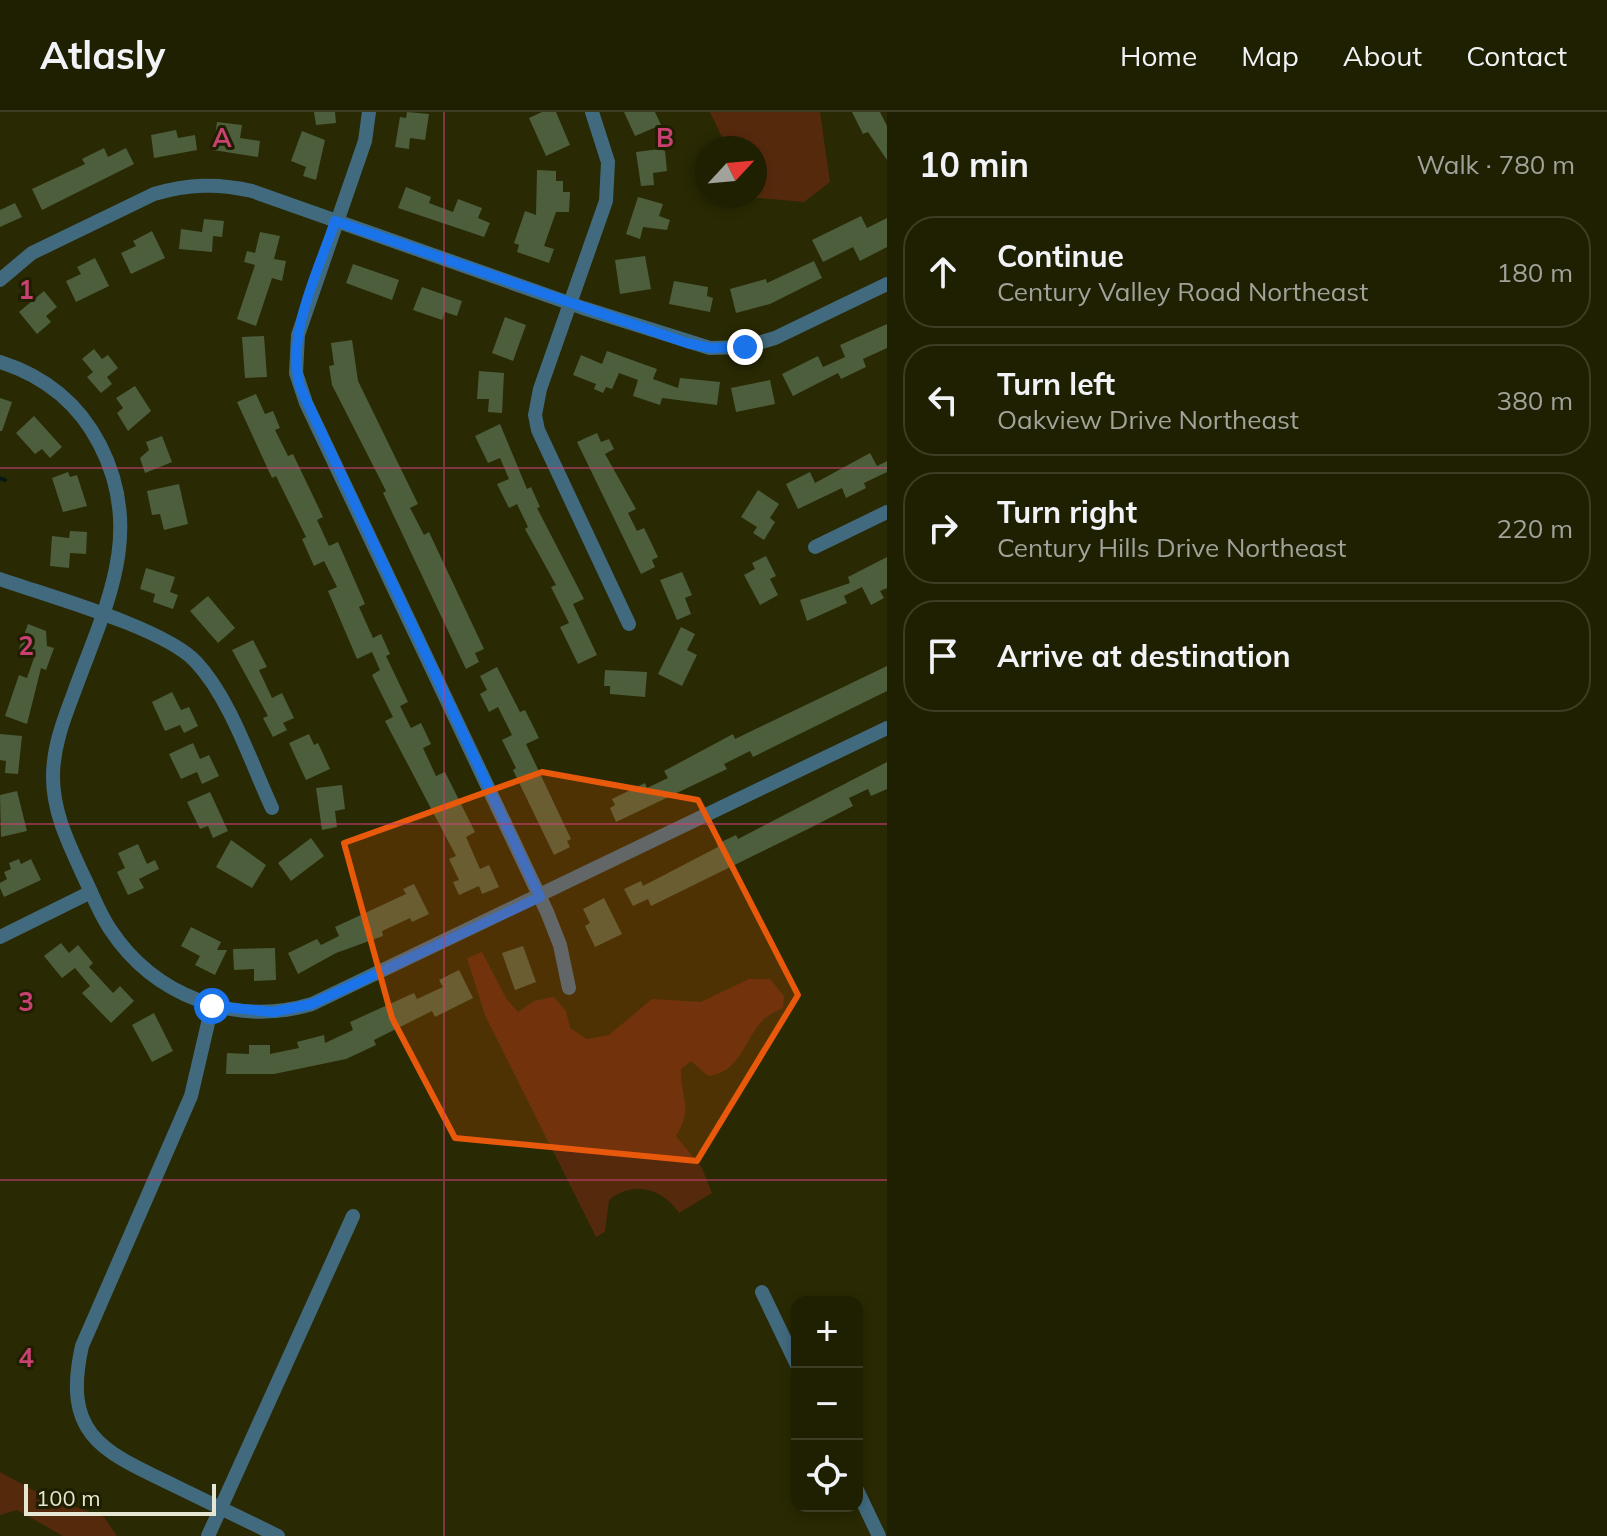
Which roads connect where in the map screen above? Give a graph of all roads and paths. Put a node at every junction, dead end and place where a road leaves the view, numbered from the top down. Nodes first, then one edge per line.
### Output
1 (369, 112) edge
2 (592, 112) edge
3 (335, 221) junction
4 (0, 280) edge
5 (887, 284) edge
6 (570, 303) junction
7 (0, 362) edge
8 (887, 512) edge
9 (815, 547) dead end
10 (0, 579) edge
11 (101, 616) junction
12 (629, 624) dead end
13 (887, 728) edge
14 (272, 808) dead end
15 (91, 892) junction
16 (540, 897) junction
17 (0, 937) edge
18 (569, 988) dead end
19 (212, 1006) junction
20 (353, 1216) dead end
21 (762, 1292) dead end
22 (791, 1352) edge
23 (863, 1503) edge
24 (219, 1508) junction
25 (208, 1536) edge
26 (278, 1536) edge
27 (879, 1536) edge

1 - 3 street
2 - 6 street
3 - 4 street
3 - 6 street
3 - 16 street
5 - 6 street
6 - 12 street
7 - 11 street
8 - 9 street
10 - 11 street
11 - 14 street
11 - 15 street
13 - 16 street
15 - 17 street
15 - 19 street
16 - 18 street
16 - 19 street
19 - 24 street
20 - 24 street
21 - 22 street
23 - 27 street
24 - 25 street
24 - 26 street

